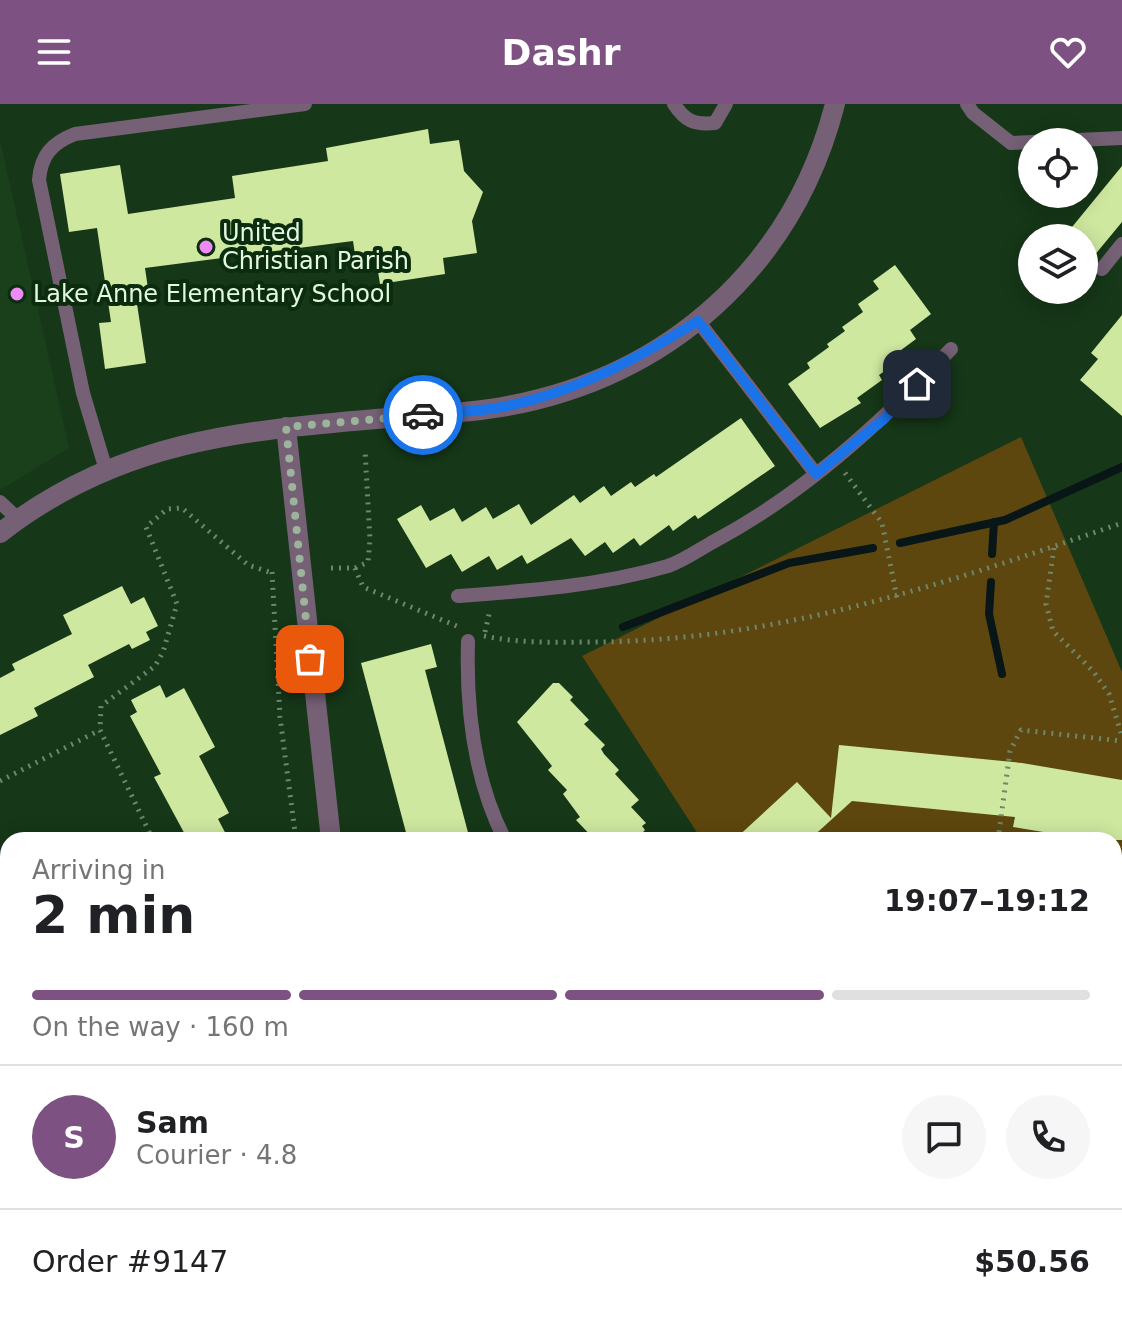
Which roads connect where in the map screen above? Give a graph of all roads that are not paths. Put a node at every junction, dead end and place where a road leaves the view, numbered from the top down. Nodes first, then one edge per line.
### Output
1 (305, 104) edge
2 (674, 104) edge
3 (726, 104) edge
4 (835, 104) edge
5 (967, 104) edge
6 (1122, 138) edge
7 (1122, 244) edge
8 (1102, 269) dead end
9 (698, 321) junction
10 (951, 349) dead end
11 (286, 427) junction
12 (106, 470) junction
13 (816, 474) junction
14 (0, 502) edge
15 (18, 519) junction
16 (0, 533) edge
17 (458, 596) dead end
18 (468, 647) road end
19 (330, 832) edge
20 (502, 832) edge

1 - 12 lane
2 - 3 lane
4 - 9 street
5 - 6 lane
7 - 8 lane
9 - 11 street
9 - 13 lane
10 - 13 lane
11 - 12 street
11 - 19 street
12 - 15 street
13 - 17 lane
14 - 15 lane
15 - 16 street
18 - 20 lane

